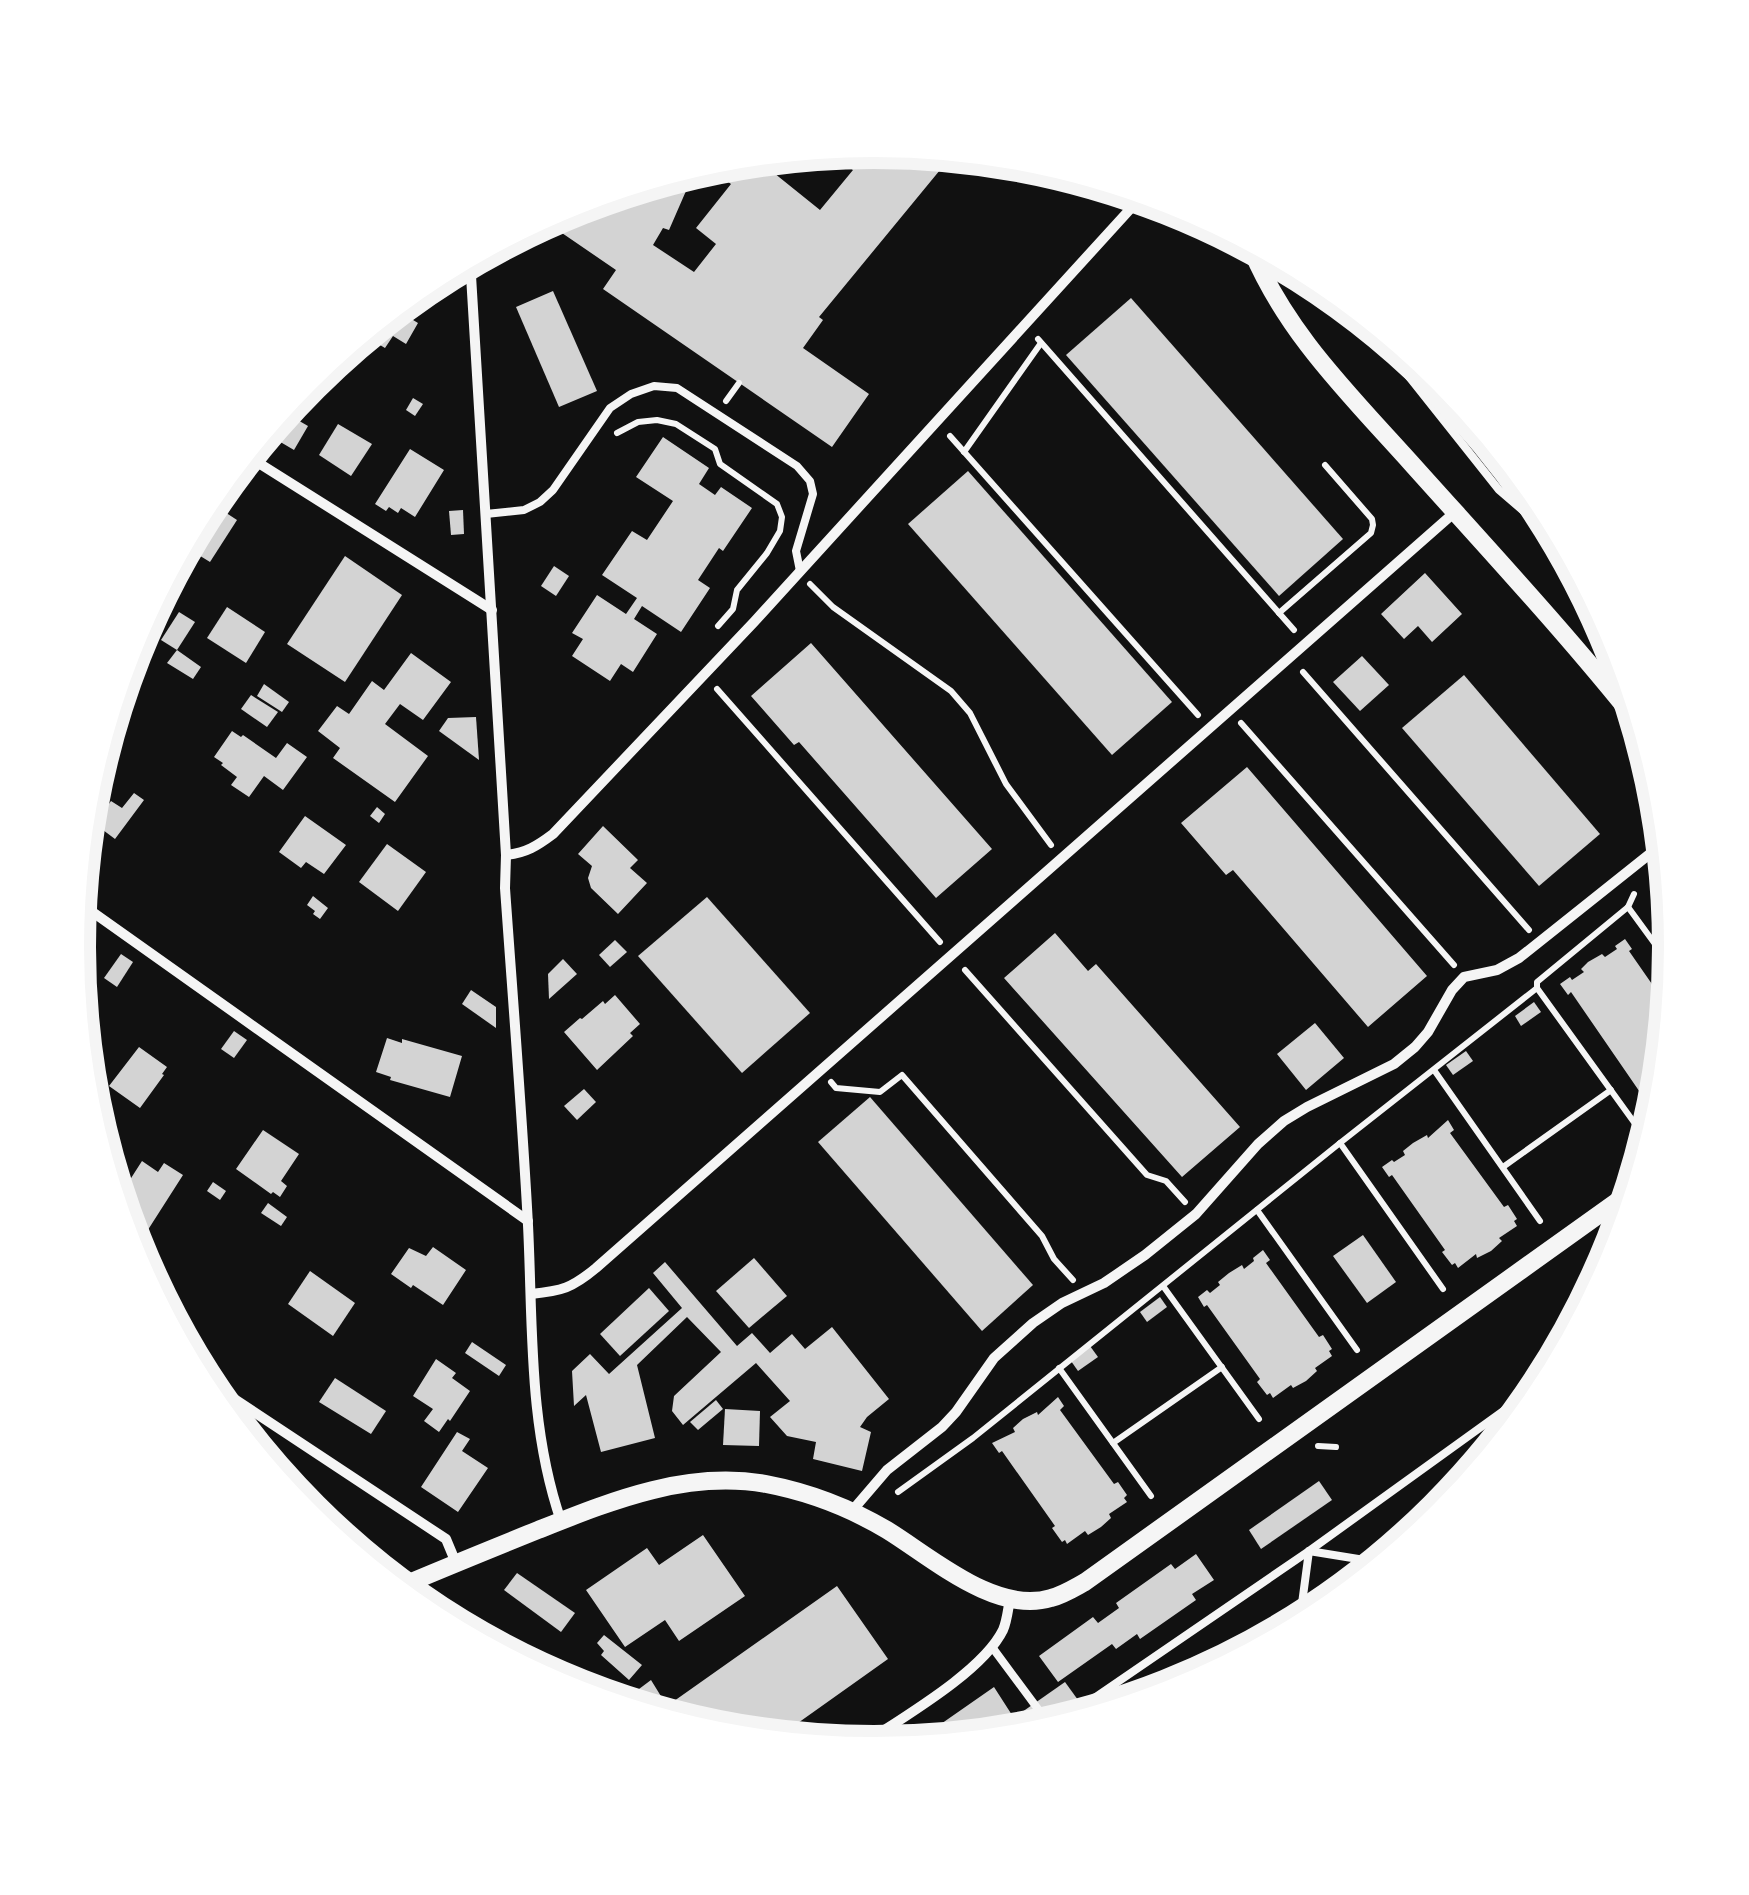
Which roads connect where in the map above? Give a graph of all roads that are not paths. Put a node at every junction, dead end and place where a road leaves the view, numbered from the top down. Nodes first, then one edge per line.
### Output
1 (1131, 207) edge
2 (1258, 263) edge
3 (471, 275) edge
4 (1400, 366) edge
5 (258, 463) edge
6 (1455, 512) junction
7 (486, 514) junction
8 (1530, 516) edge
9 (800, 571) junction
10 (492, 610) junction
11 (1618, 699) edge
12 (1653, 852) edge
13 (506, 855) junction
14 (91, 911) edge
15 (1616, 1202) edge
16 (528, 1222) junction
17 (531, 1294) junction
18 (233, 1398) edge
19 (1511, 1405) edge
20 (851, 1512) junction
21 (561, 1521) junction
22 (1308, 1550) junction
23 (1364, 1560) edge
24 (456, 1563) junction
25 (413, 1581) edge
26 (1010, 1600) junction
27 (1301, 1605) edge
28 (992, 1647) junction
29 (1088, 1702) edge
30 (1042, 1714) edge
31 (882, 1732) edge

1 - 9 street
2 - 6 street
3 - 7 street
4 - 8 lane
5 - 10 street
6 - 11 street
6 - 17 street
7 - 9 lane
7 - 10 street
9 - 13 street
10 - 13 street
12 - 20 street
13 - 16 street
14 - 16 street
15 - 26 street
16 - 17 street
17 - 21 street
18 - 24 street
19 - 22 lane
20 - 21 street
20 - 26 street
21 - 24 street
22 - 23 lane
22 - 27 lane
22 - 29 lane
24 - 25 street
26 - 28 street
28 - 30 lane
28 - 31 street

